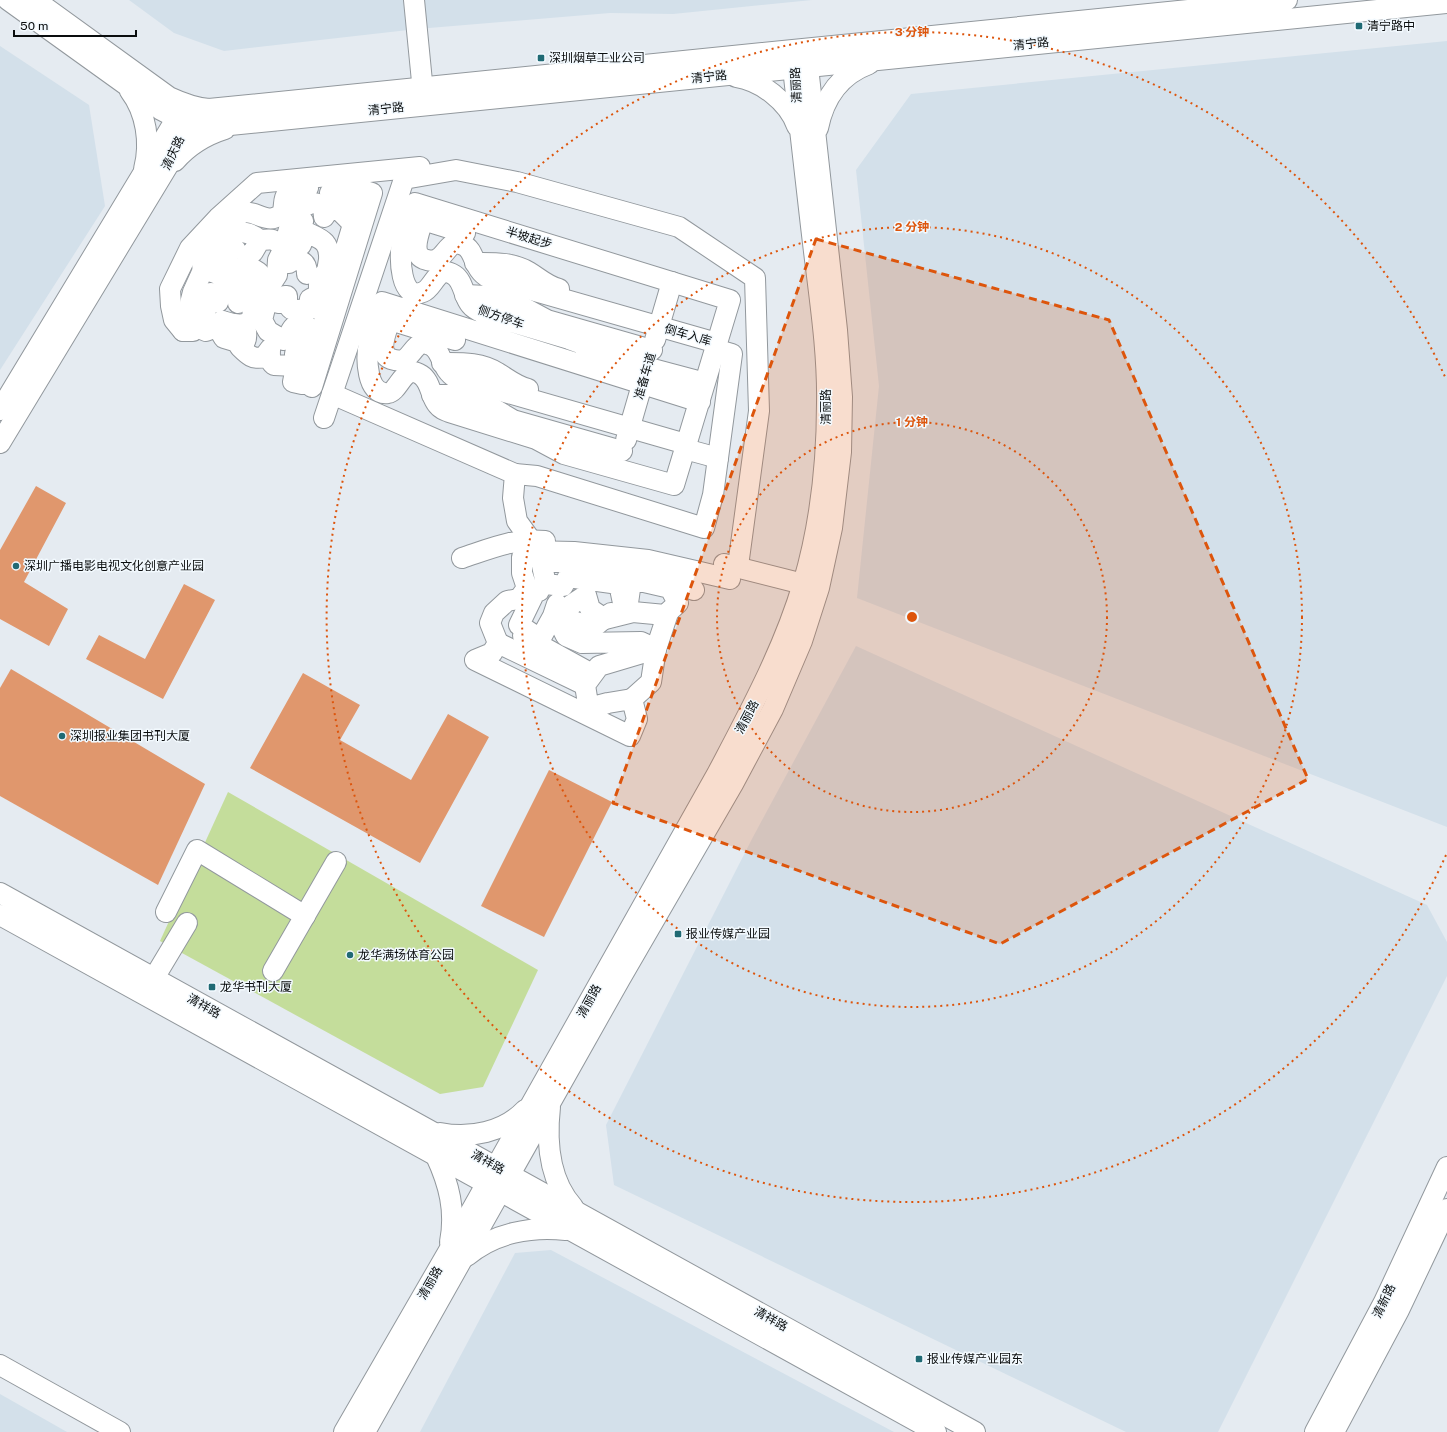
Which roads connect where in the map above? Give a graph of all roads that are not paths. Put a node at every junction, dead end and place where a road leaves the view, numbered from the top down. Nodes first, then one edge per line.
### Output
1 (8, 0) edge
2 (35, 0) edge
3 (414, 0) edge
4 (1287, 0) edge
5 (1447, 3) edge
6 (1241, 9) edge
7 (799, 50) junction
8 (880, 60) junction
9 (801, 68) junction
10 (726, 75) junction
11 (127, 86) junction
12 (424, 97) junction
13 (183, 115) junction
14 (240, 124) junction
15 (809, 140) junction
16 (476, 161) dead end
17 (163, 174) junction
18 (141, 178) junction
19 (334, 201) junction
20 (471, 227) junction
21 (229, 231) junction
22 (273, 243) junction
23 (327, 244) junction
24 (327, 271) junction
25 (211, 272) junction
26 (307, 274) junction
27 (672, 282) junction
28 (550, 291) junction
29 (263, 299) junction
30 (218, 302) junction
31 (312, 304) junction
32 (228, 322) junction
33 (660, 322) junction
34 (545, 326) junction
35 (438, 327) junction
36 (190, 329) junction
37 (297, 329) junction
38 (716, 346) junction
39 (249, 351) junction
40 (296, 366) junction
41 (647, 367) junction
42 (312, 386) dead end
43 (517, 391) junction
44 (332, 394) junction
45 (702, 395) junction
46 (725, 408) junction
47 (0, 410) edge
48 (324, 418) dead end
49 (630, 424) junction
50 (512, 425) junction
51 (0, 443) edge
52 (686, 447) junction
53 (718, 458) junction
54 (620, 460) junction
55 (515, 474) junction
56 (530, 539) junction
57 (462, 558) dead end
58 (704, 573) junction
59 (734, 573) junction
60 (811, 586) junction
61 (531, 589) junction
62 (694, 590) junction
63 (561, 591) junction
64 (628, 608) junction
65 (668, 613) junction
66 (492, 618) junction
67 (605, 619) junction
68 (565, 628) junction
69 (541, 641) junction
70 (498, 643) junction
71 (647, 646) junction
72 (588, 680) junction
73 (632, 699) junction
74 (336, 862) dead end
75 (0, 893) edge
76 (166, 912) dead end
77 (0, 915) edge
78 (305, 916) junction
79 (187, 924) dead end
80 (273, 970) dead end
81 (154, 978) junction
82 (541, 1102) junction
83 (432, 1132) junction
84 (436, 1156) junction
85 (1447, 1167) edge
86 (498, 1179) junction
87 (1447, 1209) edge
88 (577, 1212) junction
89 (573, 1231) junction
90 (455, 1256) junction
91 (0, 1365) edge
92 (120, 1432) edge
93 (344, 1432) edge
94 (365, 1432) edge
95 (936, 1432) edge
96 (975, 1432) edge
97 (1315, 1432) edge
98 (1334, 1432) edge

1 - 11 street, 清宁路
2 - 13 street, 清宁路
3 - 12 street
4 - 6 street, 清宁路
5 - 6 street, 清宁路
6 - 7 street, 清宁路
6 - 8 street, 清宁路
7 - 9 street, 清丽路
7 - 12 street, 清宁路
8 - 9 street, 清宁路
8 - 15 street
9 - 10 street, 清宁路
9 - 15 street, 清丽路
10 - 12 street, 清宁路
10 - 15 street
11 - 13 street, 清宁路
11 - 18 street
12 - 13 street, 清宁路
12 - 14 street, 清宁路
13 - 14 street, 清宁路
13 - 17 street, 清庆路
13 - 18 street, 清庆路
14 - 17 street
15 - 60 street, 清丽路
16 - 36 street
17 - 51 street, 清庆路
18 - 47 street, 清庆路
19 - 21 street
19 - 22 street
19 - 23 street
19 - 40 street
19 - 42 street
20 - 27 street, 半坡起步
20 - 28 street
20 - 34 street, 侧方停车
21 - 22 street
21 - 25 street
22 - 23 street
22 - 29 street
23 - 24 street
24 - 26 street
24 - 31 street
25 - 29 street
25 - 30 street
25 - 36 street
26 - 29 street
26 - 31 street
27 - 33 street, 准备车道
27 - 38 street, 半坡起步
28 - 33 street
28 - 33 street, 倒车入库
29 - 30 street
29 - 31 street
29 - 32 street
29 - 37 street
29 - 39 street
30 - 36 street
31 - 37 street
32 - 36 street
32 - 39 street
33 - 38 street, 倒车入库
33 - 41 street, 准备车道
34 - 41 street
34 - 41 street, 侧方停车
35 - 41 street
35 - 43 street
35 - 50 street
37 - 40 street
38 - 45 street
38 - 46 street, 倒车入库
39 - 40 street
41 - 45 street
41 - 49 street, 准备车道
43 - 49 street
43 - 49 street
44 - 48 street
44 - 55 street
44 - 59 street
45 - 46 street
45 - 52 street
46 - 53 street
49 - 52 street
49 - 54 street, 准备车道
50 - 54 street
50 - 54 street
52 - 53 street
52 - 54 street
53 - 55 street
55 - 56 street
56 - 57 street
56 - 59 street
58 - 59 street
58 - 61 street
58 - 62 street
59 - 60 street
60 - 82 street, 清丽路
61 - 63 street
61 - 66 street
61 - 69 street
62 - 63 street
62 - 71 street
63 - 64 street
63 - 69 street
64 - 65 street
64 - 65 street
64 - 67 street
64 - 71 street
65 - 71 street
66 - 69 street
66 - 70 street
67 - 68 street
67 - 68 street
68 - 69 street
68 - 71 street
69 - 72 street
70 - 72 street
70 - 73 street
71 - 72 street
71 - 73 street
72 - 73 street
74 - 78 street
75 - 81 street, 清祥路
76 - 78 street
77 - 84 street, 清祥路
78 - 80 street
79 - 81 street
81 - 83 street, 清祥路
82 - 83 street
82 - 86 street, 清丽路
82 - 88 street
83 - 86 street, 清祥路
84 - 86 street, 清祥路
84 - 90 street
85 - 97 street, 清新路
86 - 88 street, 清祥路
86 - 89 street, 清祥路
86 - 90 street, 清丽路
87 - 98 street, 清新路
88 - 96 street, 清祥路
89 - 90 street
89 - 95 street, 清祥路
90 - 93 street, 清丽路
90 - 94 street, 清丽路
91 - 92 street

